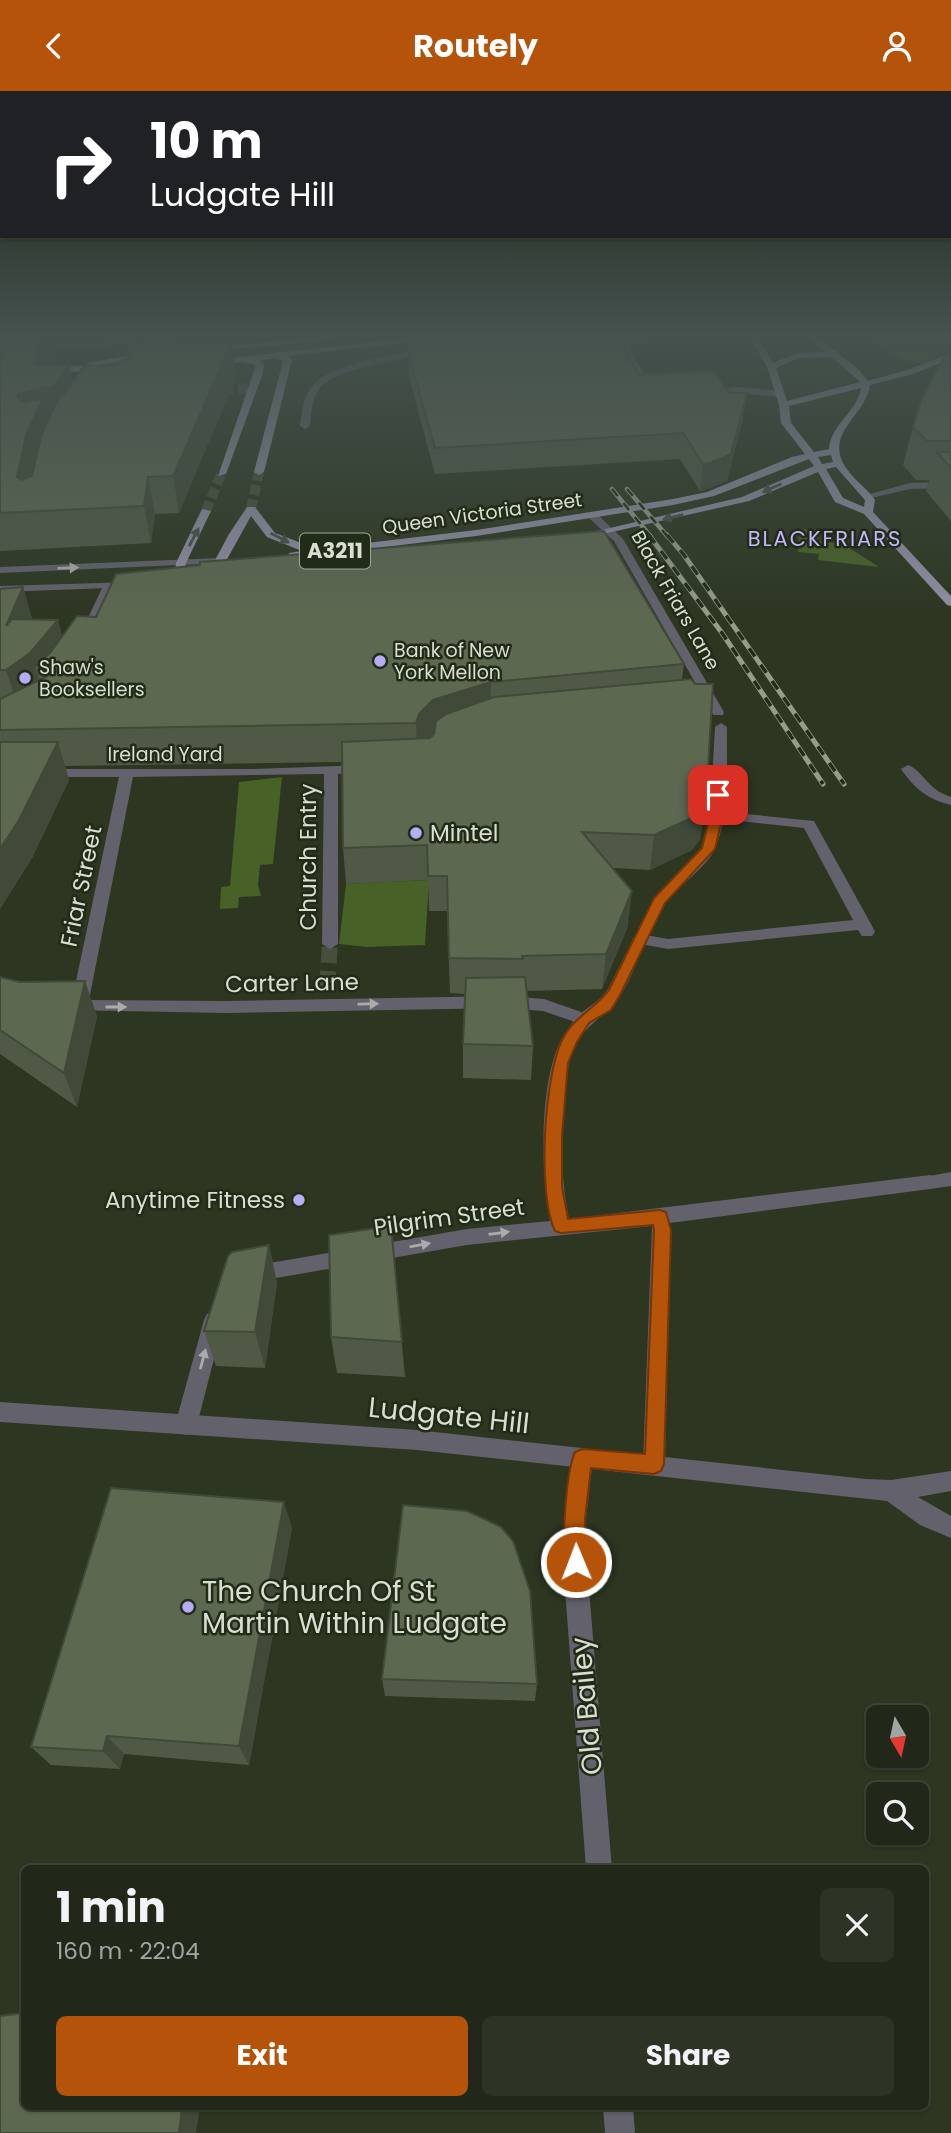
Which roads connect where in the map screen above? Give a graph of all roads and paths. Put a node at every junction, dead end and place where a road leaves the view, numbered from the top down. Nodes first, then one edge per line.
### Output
1 (238, 429) edge
2 (269, 429) edge
3 (791, 429) edge
4 (843, 429) edge
5 (833, 446) junction
6 (811, 455) junction
7 (839, 464) junction
8 (820, 467) junction
9 (259, 473) tunnel mouth
10 (221, 474) tunnel mouth
11 (951, 485) edge
12 (867, 496) junction
13 (206, 511) tunnel mouth
14 (868, 512) junction
15 (592, 515) junction
16 (610, 530) junction
17 (572, 538) edge
18 (320, 553) junction
19 (282, 557) edge
20 (226, 561) junction
21 (181, 563) junction
22 (0, 570) edge
23 (147, 584) edge
24 (108, 586) junction
25 (0, 589) edge
26 (951, 603) edge
27 (78, 650) edge
28 (692, 706) edge
29 (717, 714) junction
30 (379, 769) edge
31 (908, 769) dead end
32 (331, 770) junction
33 (0, 772) edge
34 (128, 773) junction
35 (951, 801) edge
36 (717, 815) junction
37 (640, 939) junction
38 (330, 944) tunnel mouth
39 (327, 987) tunnel mouth
40 (53, 1002) edge
41 (324, 1005) junction
42 (80, 1007) junction
43 (584, 1019) junction
44 (951, 1179) edge
45 (660, 1217) junction
46 (561, 1226) junction
47 (234, 1280) edge
48 (219, 1301) edge
49 (0, 1412) edge
50 (186, 1425) junction
51 (582, 1458) junction
52 (654, 1464) junction
53 (951, 1481) edge
54 (891, 1491) junction
55 (951, 1527) edge
56 (599, 1865) edge
57 (618, 2110) edge
58 (620, 2133) edge

1 - 10 main road
2 - 9 main road
3 - 6 main road
4 - 5 main road
5 - 6 main road, Queen Victoria Street / A3211
5 - 7 main road
6 - 8 main road
6 - 15 main road, Queen Victoria Street / A3211
7 - 8 main road, Queen Victoria Street
7 - 12 main road
8 - 14 main road
8 -> 16 main road, Queen Victoria Street
11 - 12 street
12 - 14 main road
21 -> 13 main road
14 - 26 main road
15 - 16 street, Black Friars Lane
15 - 18 main road, Queen Victoria Street / A3211
16 - 17 main road, Queen Victoria Street
16 - 29 street, Black Friars Lane
18 - 19 main road, Queen Victoria Street / A3211
20 -> 18 main road, A3211
20 - 21 street
20 - 21 main road, A3211
22 -> 21 street
23 - 24 street
24 - 25 street
24 - 27 street
28 - 29 street
29 - 36 street
30 - 32 street, Ireland Yard
31 - 35 street
32 - 34 street, Ireland Yard
32 - 38 street, Church Entry
33 - 34 street, Ireland Yard
34 - 42 street, Friar Street
36 - 37 street
36 - 37 street
37 - 43 street
39 - 41 street
40 - 42 street, Carter Lane
42 -> 41 street, Carter Lane
41 -> 43 street, Carter Lane
43 - 46 street
44 - 45 street, Pilgrim Street
45 - 46 street, Pilgrim Street
45 - 52 street
47 -> 46 street, Pilgrim Street
50 -> 48 street
49 - 50 street, Ludgate Hill
50 - 51 street, Ludgate Hill
51 - 52 street, Ludgate Hill
51 - 56 street, Old Bailey
52 - 54 street, Ludgate Hill
53 - 54 street, Ludgate Hill
54 - 55 street, Ludgate Hill
57 - 58 street

